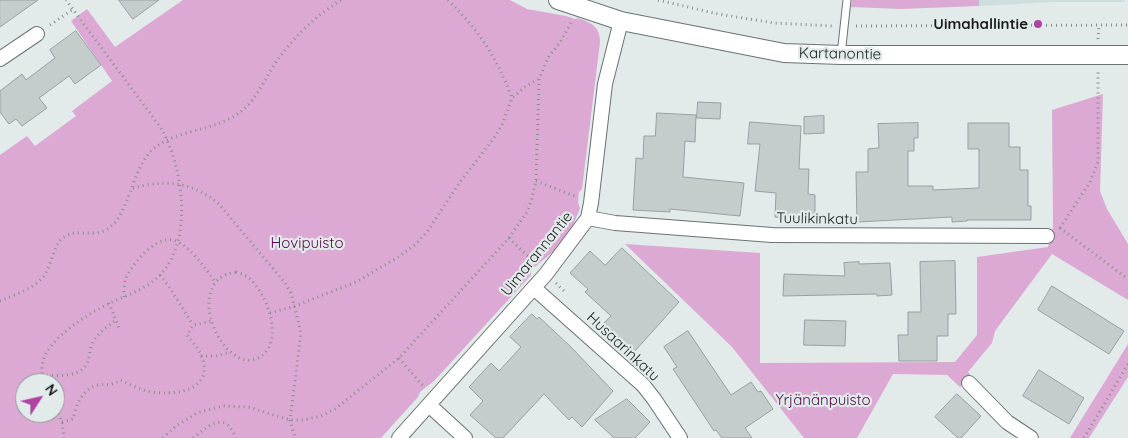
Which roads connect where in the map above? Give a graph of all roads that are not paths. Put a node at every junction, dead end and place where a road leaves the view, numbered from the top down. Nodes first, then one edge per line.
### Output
1 (558, 0) edge
2 (847, 0) edge
3 (621, 21) junction
4 (37, 34) road end
5 (841, 55) junction
6 (1128, 56) edge
7 (0, 59) edge
8 (588, 218) junction
9 (1047, 236) road end
10 (534, 288) junction
11 (969, 383) dead end
12 (433, 400) junction
13 (400, 438) edge
14 (465, 438) edge
15 (680, 438) edge
16 (1031, 438) edge

1 - 3 street, Kartanontie
2 - 5 lane
3 - 5 street, Kartanontie
3 - 8 street, Uimarannantie
4 - 7 street
5 - 6 street, Kartanontie
8 - 9 street, Tuulikinkatu
8 - 10 street, Uimarannantie
10 - 12 street, Uimarannantie
10 - 15 street, Husaarinkatu
11 - 16 street
12 - 13 street, Uimarannantie
12 - 14 street

